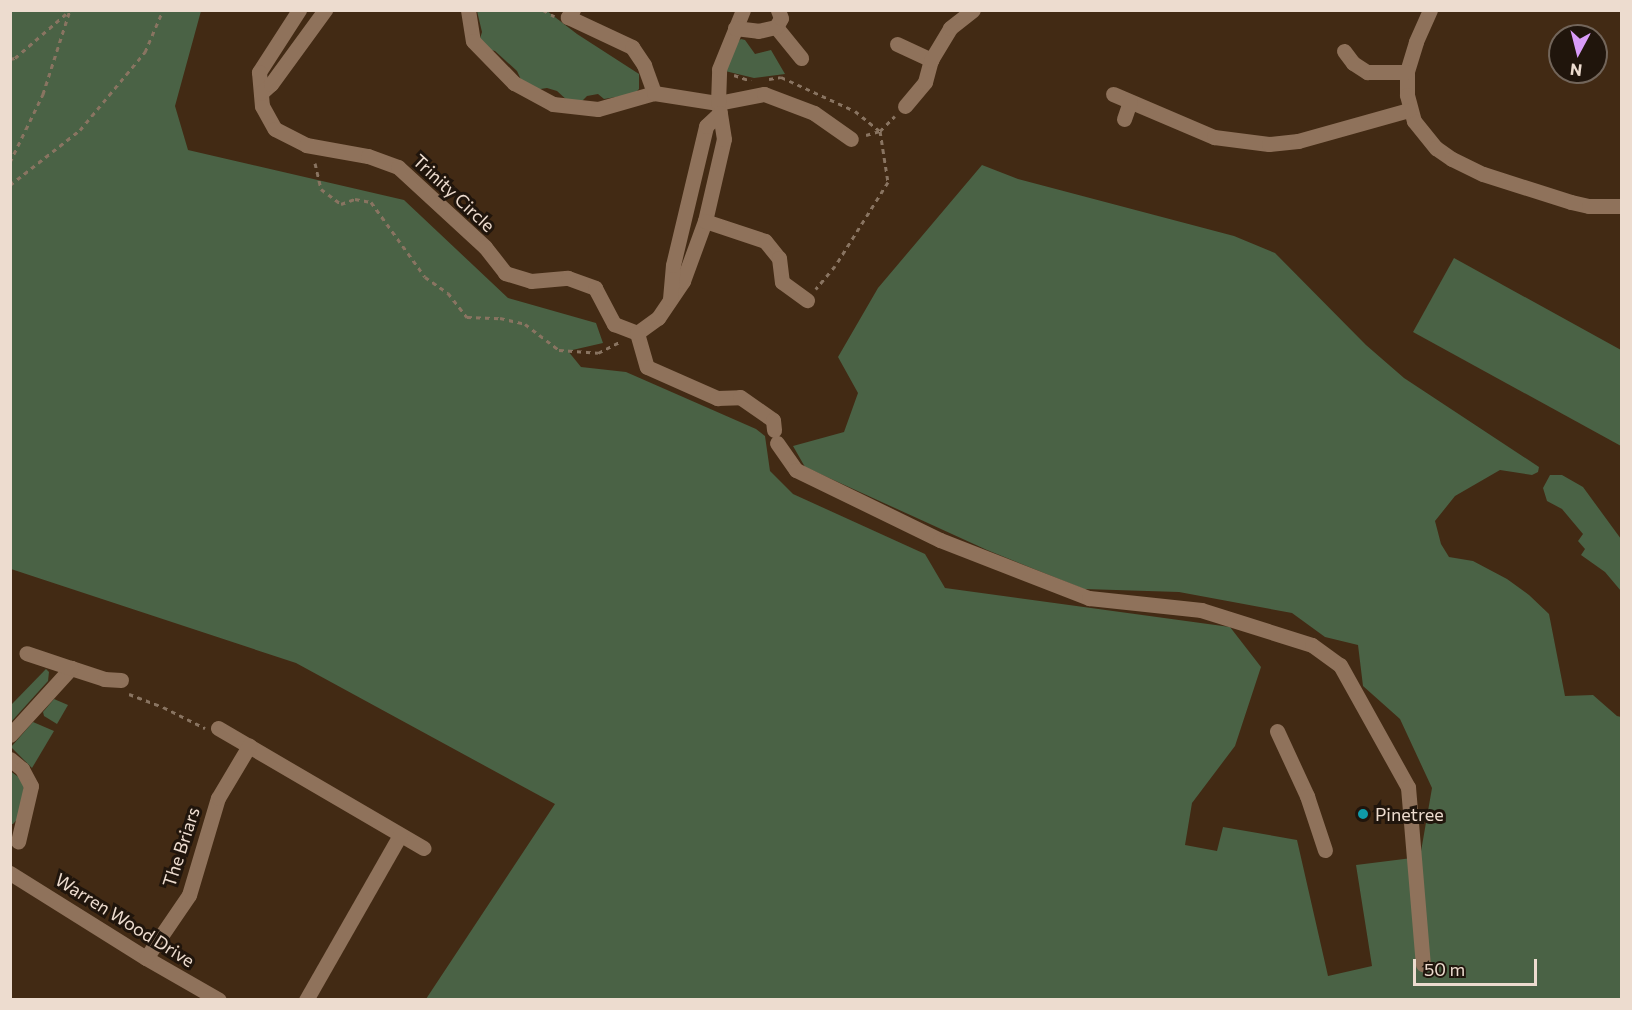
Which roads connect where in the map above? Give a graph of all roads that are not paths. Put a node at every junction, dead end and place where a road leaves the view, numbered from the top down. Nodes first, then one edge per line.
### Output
1 (299, 10) edge
2 (325, 10) edge
3 (468, 10) edge
4 (778, 10) edge
5 (973, 10) edge
6 (1430, 10) edge
7 (570, 14) edge
8 (739, 16) edge
9 (777, 27) junction
10 (897, 44) dead end
11 (1344, 51) dead end
12 (801, 58) dead end
13 (932, 60) junction
14 (1407, 72) junction
15 (261, 93) junction
16 (654, 93) junction
17 (1113, 94) dead end
18 (1130, 102) junction
19 (905, 106) road end
20 (719, 108) junction
21 (1409, 110) junction
22 (1124, 119) dead end
23 (851, 139) dead end
24 (1622, 206) edge
25 (705, 221) junction
26 (670, 299) junction
27 (807, 300) road end
28 (637, 333) junction
29 (27, 653) dead end
30 (71, 668) junction
31 (122, 686) road end
32 (218, 728) road end
33 (1277, 731) dead end
34 (10, 735) edge
35 (249, 746) junction
36 (10, 759) edge
37 (400, 835) junction
38 (18, 842) dead end
39 (423, 848) dead end
40 (1325, 850) dead end
41 (10, 873) edge
42 (146, 958) junction
43 (1423, 964) dead end
44 (219, 999) edge
45 (306, 999) edge

1 - 15 street, Trinity Circle
2 - 15 street
3 - 16 street
4 - 9 street
5 - 13 street
6 - 14 street
7 - 16 street
8 - 9 street
8 - 20 street
9 - 12 street
10 - 13 street
11 - 14 street
13 - 19 street
14 - 21 street
15 - 28 street, Trinity Circle
16 - 20 street
17 - 18 street
18 - 21 street
18 - 22 street
20 - 23 street
20 - 25 street
20 - 26 street
21 - 24 street
25 - 26 street
25 - 27 street
26 - 28 street
28 - 43 street
29 - 30 street
30 - 31 street
30 - 34 street
32 - 35 street
33 - 40 street
35 - 37 street
35 - 42 street, The Briars
36 - 38 street
37 - 39 street
37 - 45 street
41 - 42 street, Warren Wood Drive
42 - 44 street, Warren Wood Drive

